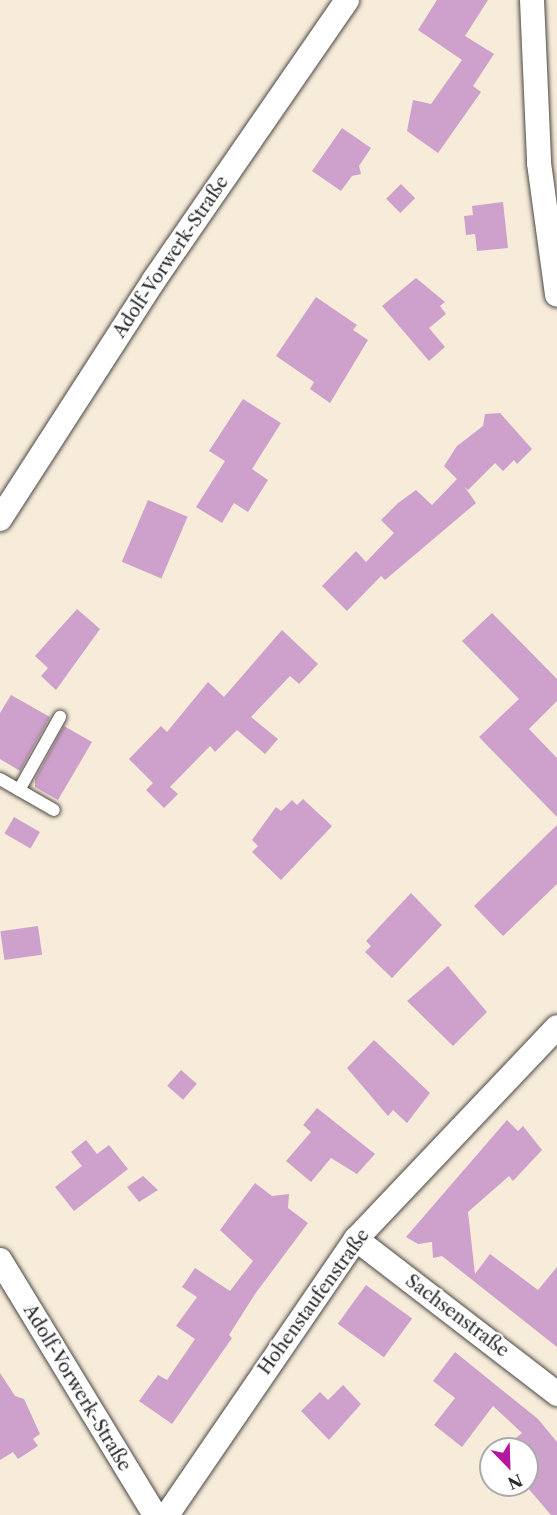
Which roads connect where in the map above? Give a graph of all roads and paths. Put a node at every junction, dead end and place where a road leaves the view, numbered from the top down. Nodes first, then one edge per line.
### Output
1 (347, 0) edge
2 (532, 0) edge
3 (557, 295) edge
4 (0, 519) edge
5 (60, 717) dead end
6 (0, 779) edge
7 (19, 790) junction
8 (54, 810) dead end
9 (557, 1027) edge
10 (356, 1239) junction
11 (0, 1260) edge
12 (557, 1394) edge
13 (155, 1515) edge
14 (167, 1515) edge

1 - 4 street, Adolf-Vorwerk-Straße
2 - 3 street
5 - 7 lane
6 - 7 lane
7 - 8 lane
9 - 10 street, Hohenstaufenstraße
10 - 12 street, Sachsenstraße
10 - 14 street, Hohenstaufenstraße
11 - 13 street, Adolf-Vorwerk-Straße

